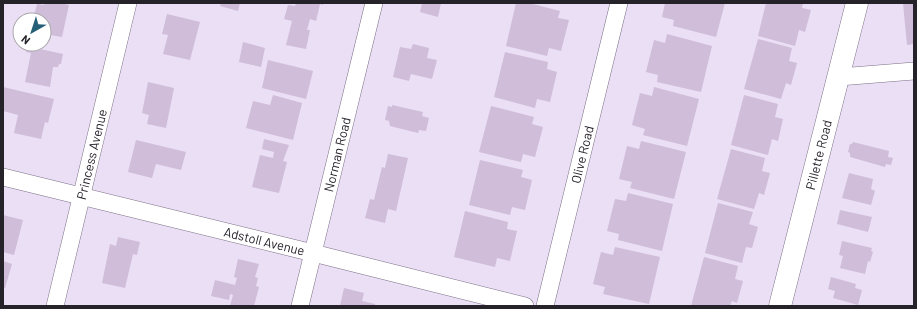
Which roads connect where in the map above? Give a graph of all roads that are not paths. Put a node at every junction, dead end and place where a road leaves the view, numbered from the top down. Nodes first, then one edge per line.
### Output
1 (128, 3) edge
2 (374, 3) edge
3 (619, 3) edge
4 (857, 3) edge
5 (914, 71) edge
6 (839, 77) junction
7 (3, 177) edge
8 (81, 196) junction
9 (313, 253) junction
10 (55, 306) edge
11 (300, 306) edge
12 (525, 306) edge
13 (545, 306) edge
14 (780, 306) edge

1 - 8 street, Princess Avenue
2 - 9 street, Norman Road
3 - 13 street, Olive Road
4 - 6 street, Pillette Road
5 - 6 street
6 - 14 street, Pillette Road
7 - 8 street, Adstoll Avenue
8 - 9 street, Adstoll Avenue
8 - 10 street, Princess Avenue
9 - 11 street, Norman Road
9 - 12 street, Adstoll Avenue

